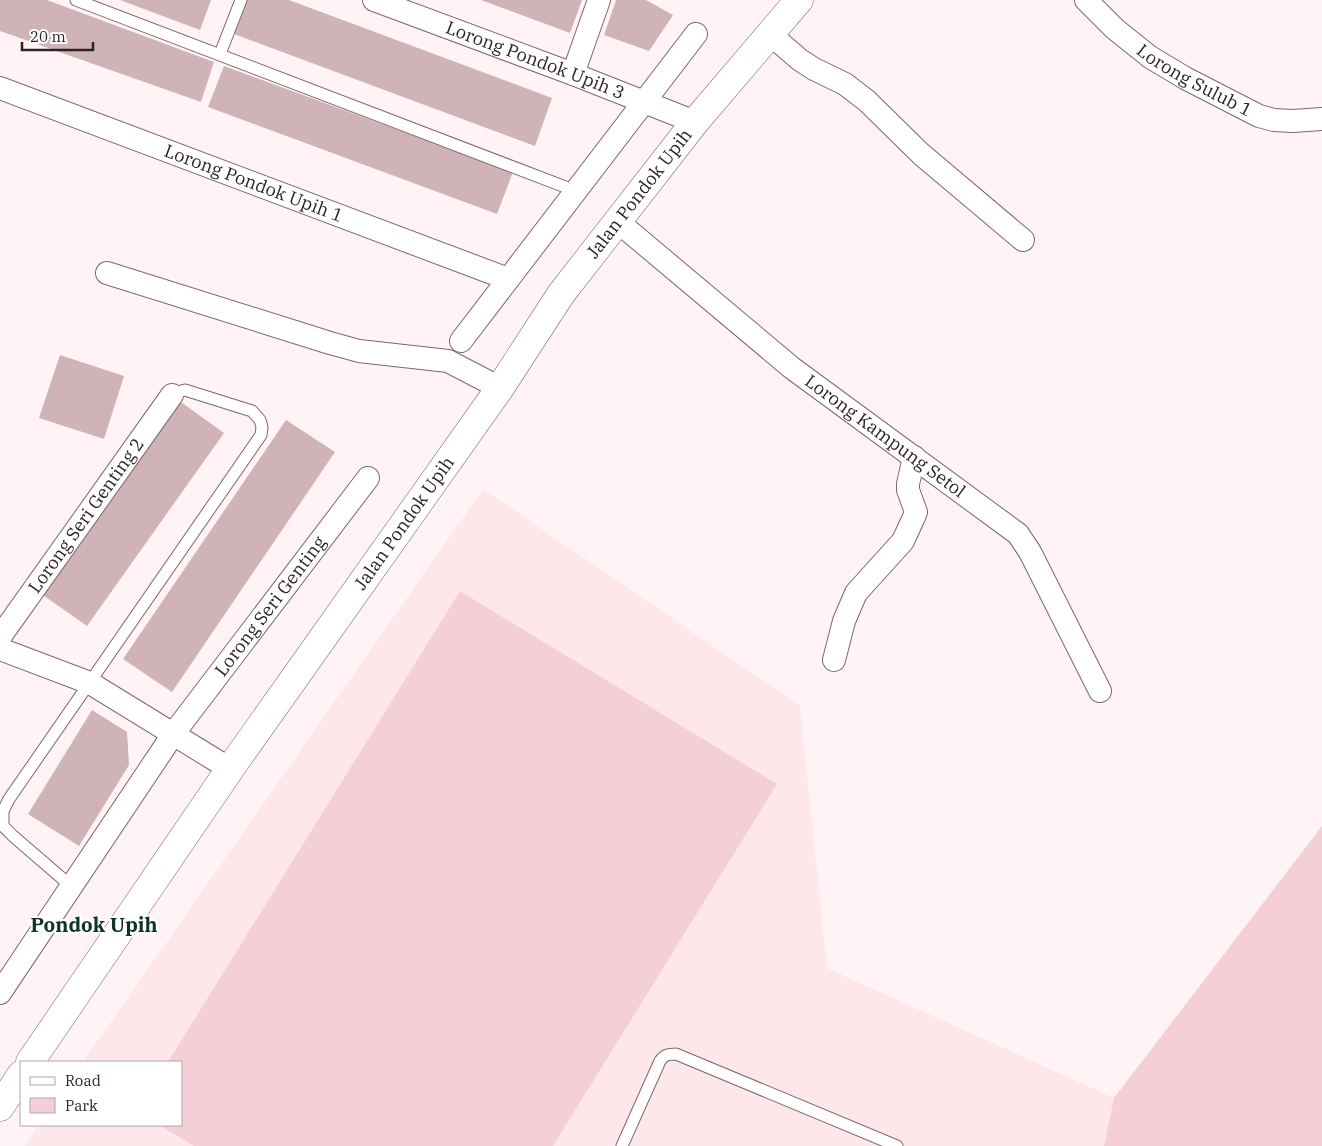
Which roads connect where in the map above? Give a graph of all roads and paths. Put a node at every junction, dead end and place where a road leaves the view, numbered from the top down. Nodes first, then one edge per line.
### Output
1 (76, 0) edge
2 (241, 0) edge
3 (374, 0) edge
4 (599, 0) edge
5 (799, 0) edge
6 (1086, 0) edge
7 (696, 34) dead end
8 (771, 35) junction
9 (220, 54) junction
10 (573, 74) junction
11 (0, 88) edge
12 (643, 103) junction
13 (1322, 119) edge
14 (695, 122) junction
15 (576, 191) junction
16 (617, 221) junction
17 (1023, 240) dead end
18 (108, 273) dead end
19 (508, 279) junction
20 (461, 341) dead end
21 (500, 388) junction
22 (172, 395) joint
23 (914, 457) junction
24 (368, 478) dead end
25 (0, 637) edge
26 (0, 649) edge
27 (834, 660) dead end
28 (90, 683) junction
29 (1100, 691) dead end
30 (174, 733) junction
31 (230, 769) junction
32 (72, 886) junction
33 (0, 993) edge
34 (31, 1061) edge
35 (20, 1077) edge
36 (0, 1107) edge
37 (622, 1146) edge
38 (897, 1146) edge

1 - 9 lane
2 - 9 lane
3 - 10 street, Lorong Pondok Upih 3
4 - 10 street
5 - 8 main road, Jalan Pondok Upih
6 - 13 street, Lorong Sulub 1
7 - 12 street
8 - 14 main road, Jalan Pondok Upih
8 - 17 street
9 - 15 lane
10 - 12 street, Lorong Pondok Upih 3
11 - 19 street, Lorong Pondok Upih 1
12 - 14 street, Lorong Pondok Upih 3
12 - 15 street
14 - 16 main road, Jalan Pondok Upih
15 - 19 street
16 - 21 main road, Jalan Pondok Upih
16 - 23 street, Lorong Kampung Setol
18 - 21 street
19 - 20 street
21 - 31 main road, Jalan Pondok Upih
22 - 25 street, Lorong Seri Genting 2
22 - 28 lane
23 - 27 street
23 - 29 street, Lorong Kampung Setol
24 - 30 street, Lorong Seri Genting
26 - 28 street
28 - 30 street
28 - 32 lane
30 - 31 street
30 - 32 street, Lorong Seri Genting
31 - 34 main road, Jalan Pondok Upih
32 - 33 street, Lorong Seri Genting
35 - 36 main road
37 - 38 lane

